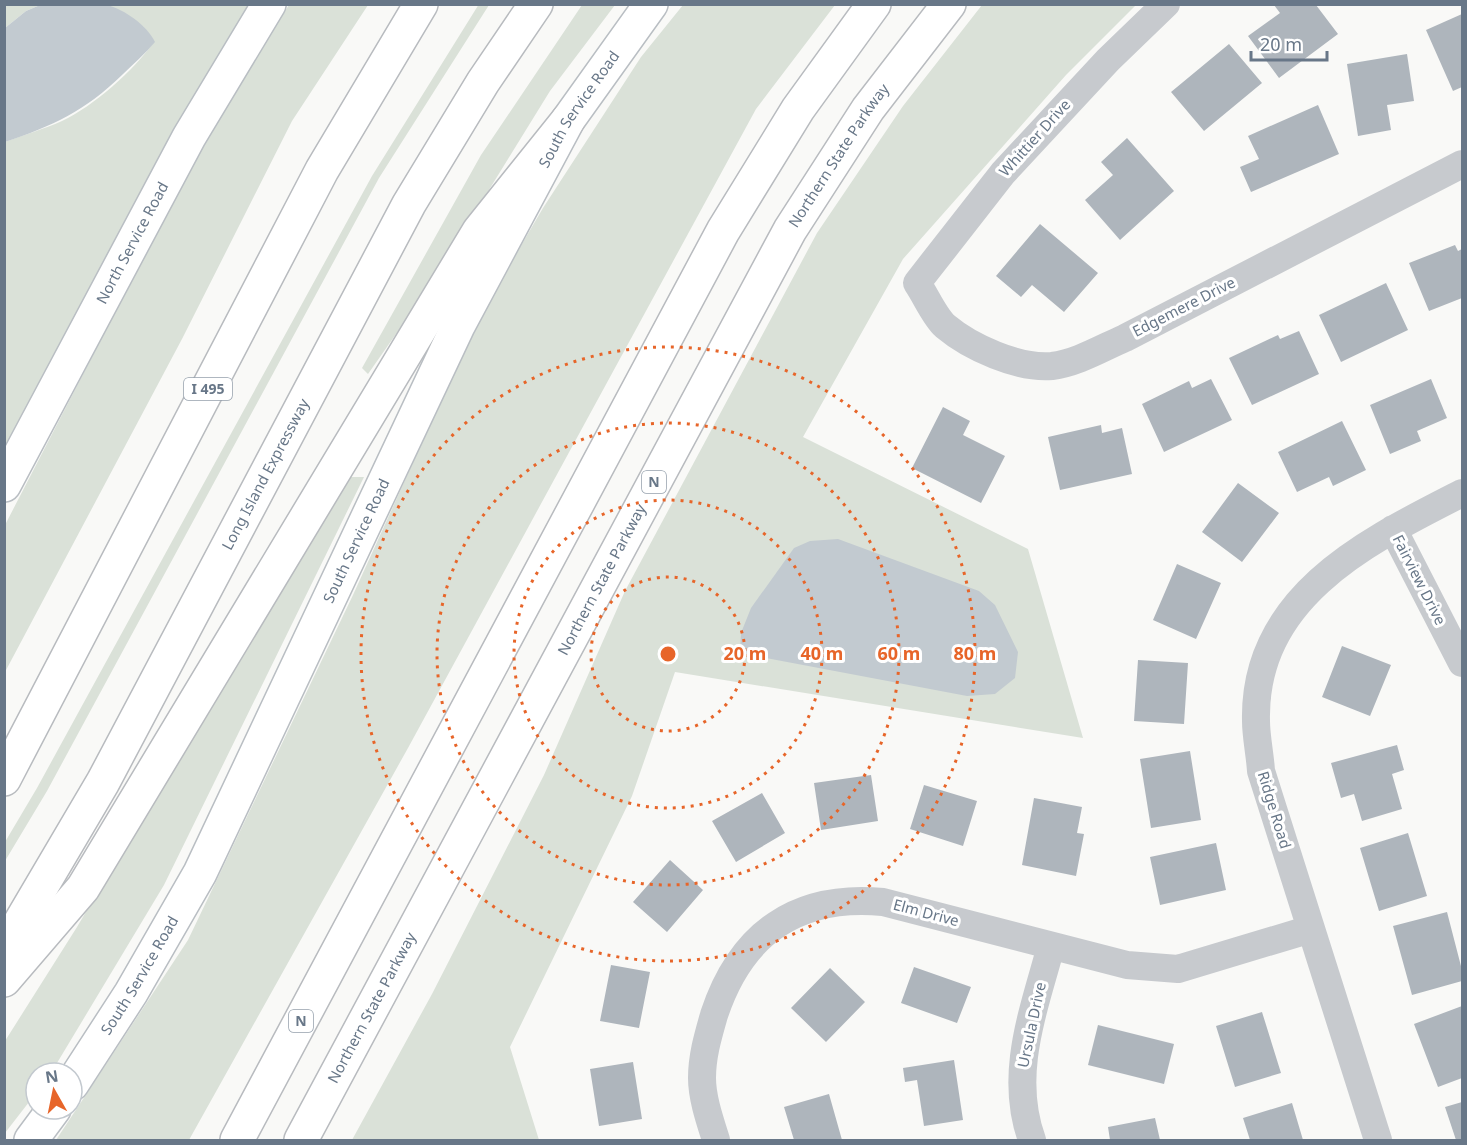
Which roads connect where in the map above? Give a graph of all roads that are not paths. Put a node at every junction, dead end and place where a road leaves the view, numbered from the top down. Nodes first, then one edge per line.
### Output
1 (269, 4) edge
2 (421, 4) edge
3 (536, 4) edge
4 (651, 4) edge
5 (874, 4) edge
6 (949, 4) edge
7 (1166, 4) edge
8 (568, 120) junction
9 (1462, 164) edge
10 (917, 283) joint
11 (4, 485) edge
12 (1462, 493) edge
13 (1393, 529) junction
14 (1462, 663) edge
15 (4, 779) edge
16 (1311, 929) junction
17 (1051, 946) junction
18 (4, 950) edge
19 (4, 980) edge
20 (84, 1065) edge
21 (256, 1106) junction
22 (45, 1121) edge
23 (31, 1140) edge
24 (227, 1140) edge
25 (237, 1140) edge
26 (301, 1140) edge
27 (716, 1140) edge
28 (1032, 1140) edge
29 (1378, 1140) edge

1 - 11 main road, North Service Road
2 - 15 main road, I 495
3 - 18 main road, Long Island Expressway
4 - 8 main road, South Service Road
5 - 21 main road, N
6 - 26 main road, Northern State Parkway / N
7 - 10 street, Whittier Drive
8 - 19 main road
8 - 20 main road, South Service Road
9 - 10 street, Edgemere Drive
12 - 13 street, Ridge Road
13 - 14 street, Fairview Drive
13 - 16 street, Ridge Road
16 - 17 street, Elm Drive
16 - 29 street, Ridge Road
17 - 27 street, Elm Drive
17 - 28 street, Ursula Drive
21 - 24 main road
21 - 25 main road, N
22 - 23 main road

